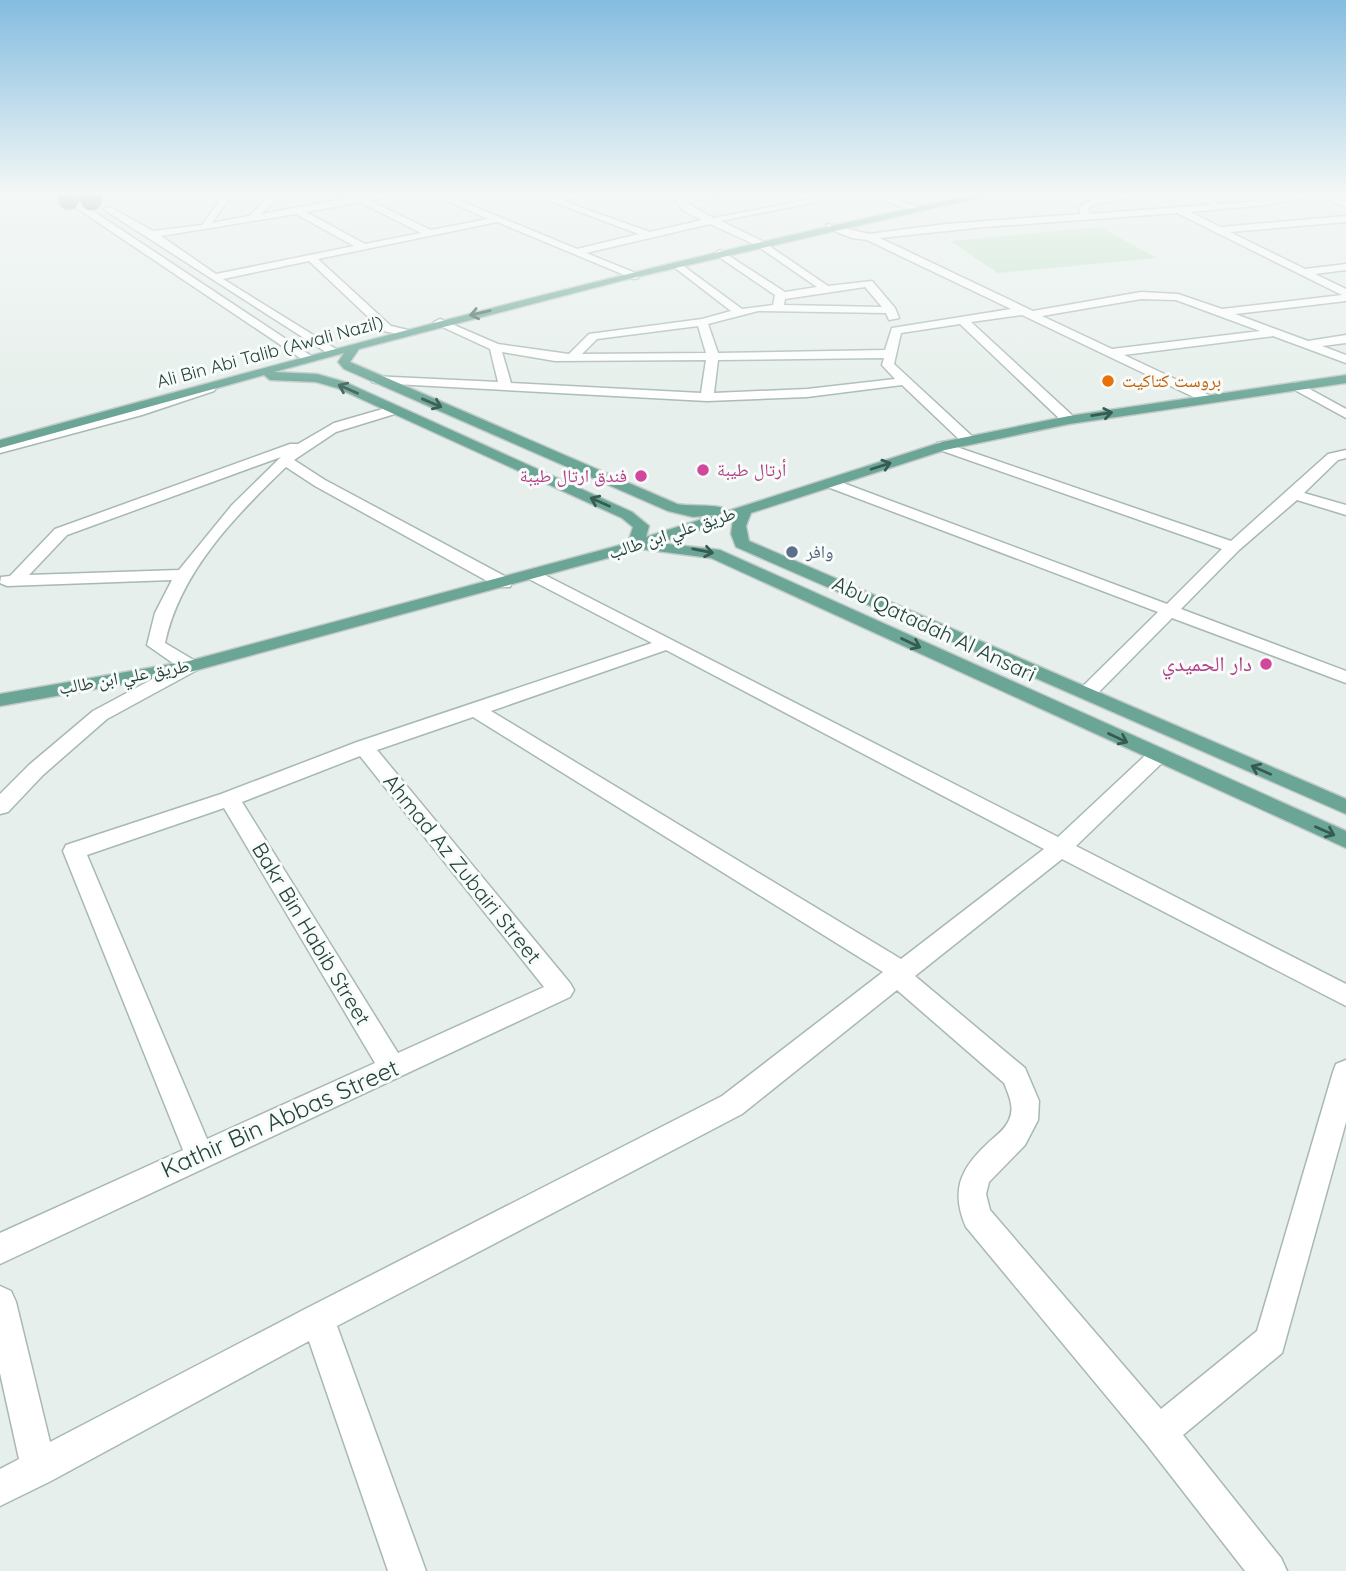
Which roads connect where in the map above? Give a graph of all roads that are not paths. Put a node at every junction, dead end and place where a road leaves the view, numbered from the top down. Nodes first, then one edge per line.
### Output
1 (168, 265) edge
2 (196, 265) edge
3 (272, 265) edge
4 (319, 265) edge
5 (611, 265) edge
6 (677, 265) edge
7 (678, 265) edge
8 (737, 265) edge
9 (791, 265) edge
10 (928, 265) edge
11 (1290, 265) edge
12 (1346, 268) edge
13 (1303, 272) junction
14 (634, 276) junction
15 (214, 278) junction
16 (826, 289) junction
17 (1346, 295) edge
18 (781, 296) junction
19 (777, 308) junction
20 (891, 310) junction
21 (739, 312) junction
22 (1218, 312) junction
23 (1027, 313) junction
24 (962, 320) junction
25 (440, 322) junction
26 (702, 322) junction
27 (896, 330) junction
28 (404, 332) junction
29 (1275, 333) junction
30 (1346, 339) edge
31 (1308, 345) junction
32 (355, 346) junction
33 (495, 347) junction
34 (332, 352) junction
35 (1110, 353) junction
36 (891, 354) junction
37 (713, 355) junction
38 (573, 357) junction
39 (310, 359) junction
40 (1346, 359) edge
41 (246, 377) junction
42 (376, 379) junction
43 (1346, 379) edge
44 (905, 381) junction
45 (1297, 386) junction
46 (506, 387) junction
47 (707, 397) junction
48 (1204, 398) junction
49 (393, 410) junction
50 (1346, 414) edge
51 (1069, 420) junction
52 (968, 440) junction
53 (310, 442) junction
54 (942, 446) junction
55 (1, 448) edge
56 (1346, 454) edge
57 (286, 461) junction
58 (830, 482) junction
59 (1294, 495) junction
60 (746, 509) junction
61 (1346, 510) edge
62 (635, 546) junction
63 (1233, 547) junction
64 (183, 575) junction
65 (535, 575) junction
66 (7, 581) edge
67 (503, 583) junction
68 (1168, 610) junction
69 (667, 644) junction
70 (190, 666) junction
71 (1346, 677) edge
72 (1087, 693) junction
73 (0, 700) edge
74 (474, 709) junction
75 (364, 747) junction
76 (1157, 756) junction
77 (229, 799) junction
78 (0, 807) edge
79 (1346, 807) edge
80 (1346, 840) edge
81 (1059, 848) junction
82 (899, 973) junction
83 (561, 990) joint
84 (1346, 996) edge
85 (393, 1069) junction
86 (1346, 1072) edge
87 (199, 1154) junction
88 (0, 1249) edge
89 (0, 1302) edge
90 (318, 1319) junction
91 (1159, 1433) junction
92 (39, 1469) junction
93 (0, 1488) edge
94 (407, 1571) edge
95 (1268, 1571) edge

1 - 39 street
2 - 15 street
3 - 15 street
4 - 28 street
5 - 14 street
6 - 14 main road, Ali Bin Abi Talib (Awali Nazil)
7 - 21 street
8 - 18 street
9 - 16 street
10 - 23 street
11 - 13 street
12 - 13 street
13 - 17 street
14 -> 25 main road, Ali Bin Abi Talib (Awali Nazil)
15 - 34 street
16 - 18 street
16 - 20 street
17 - 22 street
18 - 19 street
19 - 20 street
19 - 21 street
20 - 27 street
21 - 26 street
22 - 23 street
22 - 29 street
23 - 24 street
23 - 35 street
24 - 27 street
24 - 51 street
25 - 28 main road, Ali Bin Abi Talib (Awali Nazil)
25 - 33 street
26 - 37 street
26 - 38 street
27 - 36 street
28 - 32 main road, Ali Bin Abi Talib (Awali Nazil)
29 - 31 street
29 - 35 street
30 - 31 street
31 - 40 street
32 - 34 main road, Ali Bin Abi Talib (Awali Nazil)
32 - 42 main road
33 - 38 street
33 - 46 street
34 - 39 main road, Ali Bin Abi Talib (Awali Nazil)
35 - 48 street
36 - 37 street
36 - 44 street
37 - 38 street
37 - 47 street
39 - 41 main road, Ali Bin Abi Talib (Awali Nazil)
49 -> 41 main road
41 - 55 street
42 - 46 street
42 -> 60 main road
43 - 45 main road, طريق علي ابن طالب
44 - 47 street
44 - 52 street
45 - 48 main road, طريق علي ابن طالب
45 - 50 street
46 - 47 street
51 -> 48 main road, طريق علي ابن طالب
49 - 53 street
62 -> 49 main road
51 - 52 main road, طريق علي ابن طالب
52 - 54 main road, طريق علي ابن طالب
53 - 57 street
53 - 66 street
58 -> 54 main road, طريق علي ابن طالب
54 - 63 street
56 - 59 street
57 - 64 street
57 - 67 street
58 - 60 main road, طريق علي ابن طالب
58 - 68 street
59 - 61 street
59 - 63 street
60 - 62 main road, طريق علي ابن طالب
60 - 72 main road, Abu Qatadah Al Ansari
62 - 65 main road, طريق علي ابن طالب
62 -> 76 main road, Abu Qatadah Al Ansari
63 - 68 street
64 - 66 street
64 - 70 street
65 - 67 main road, طريق علي ابن طالب
65 - 69 street
67 - 70 main road, طريق علي ابن طالب
68 - 71 street
68 - 72 street
69 - 74 street
69 - 81 street
70 - 73 main road, طريق علي ابن طالب
70 - 78 street
79 -> 72 main road, Abu Qatadah Al Ansari
74 - 75 street
74 - 82 street
75 - 77 street
75 - 83 street, Ahmad Az Zubairi Street
76 -> 80 main road, Abu Qatadah Al Ansari
76 - 81 street
77 - 85 street, Bakr Bin Habib Street
77 - 87 street
81 - 82 street
81 - 84 street
82 - 90 street
82 - 91 street
83 - 85 street, Kathir Bin Abbas Street
85 - 87 street, Kathir Bin Abbas Street
86 - 91 street
87 - 88 street, Kathir Bin Abbas Street
89 - 92 street
90 - 92 street
90 - 94 street
91 - 95 street
92 - 93 street

